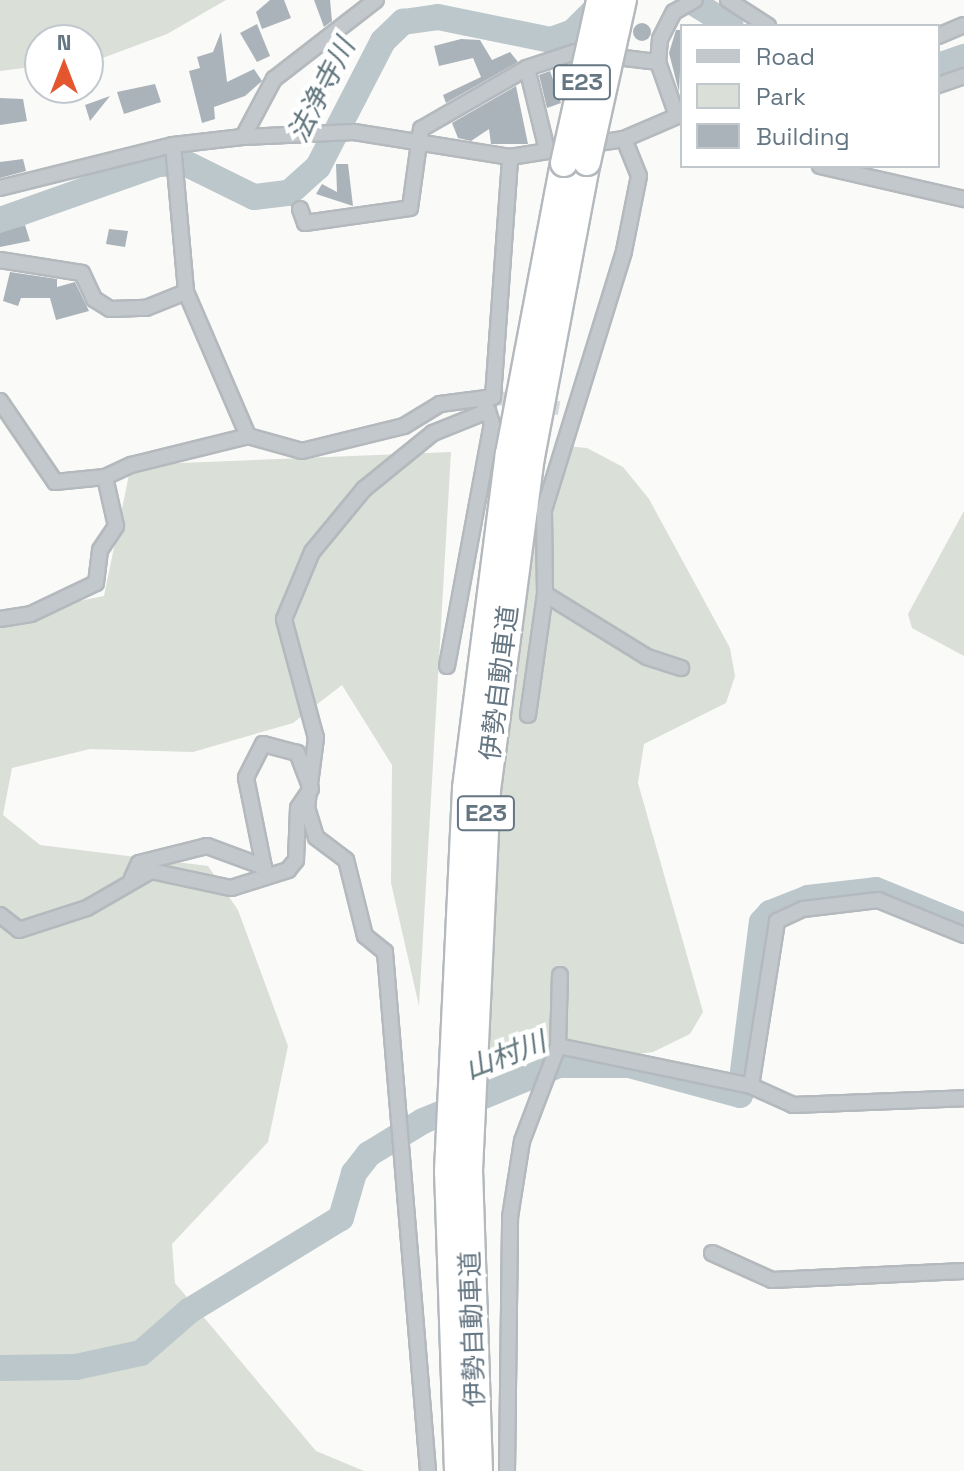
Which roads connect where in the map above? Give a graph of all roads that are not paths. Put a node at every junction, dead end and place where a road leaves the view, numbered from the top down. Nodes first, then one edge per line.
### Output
1 (376, 0) edge
2 (600, 0) edge
3 (623, 0) edge
4 (695, 0) edge
5 (728, 0) edge
6 (765, 24) edge
7 (964, 25) edge
8 (940, 35) edge
9 (658, 62) junction
10 (527, 68) junction
11 (964, 76) edge
12 (940, 84) edge
13 (680, 115) edge
14 (243, 137) junction
15 (624, 139) junction
16 (418, 140) junction
17 (173, 145) junction
18 (510, 157) junction
19 (566, 157) junction
20 (829, 168) edge
21 (0, 188) edge
22 (964, 199) edge
23 (300, 209) dead end
24 (0, 260) edge
25 (186, 292) junction
26 (0, 401) edge
27 (486, 407) junction
28 (248, 436) junction
29 (105, 477) junction
30 (545, 594) junction
31 (0, 619) edge
32 (447, 666) dead end
33 (681, 668) dead end
34 (528, 715) dead end
35 (311, 789) junction
36 (265, 872) junction
37 (132, 878) junction
38 (0, 915) edge
39 (964, 935) edge
40 (560, 975) dead end
41 (558, 1046) junction
42 (751, 1086) junction
43 (964, 1098) edge
44 (712, 1253) dead end
45 (964, 1271) edge
46 (428, 1471) edge
47 (458, 1471) edge
48 (479, 1471) edge
49 (507, 1471) edge

1 - 14 street
2 - 19 highway, 伊勢自動車道 / E23, bridge
3 - 19 highway, 伊勢自動車道 / E23, bridge
4 - 9 street
5 - 6 street
7 - 8 street
9 - 10 street
9 - 13 street
10 - 16 street
10 - 19 street
11 - 12 street
13 - 15 street
14 - 16 street
14 - 17 street
15 - 18 street
15 - 30 street
16 - 18 street
16 - 23 street
17 - 21 street
17 - 25 street
18 - 27 street
19 - 47 highway, 伊勢自動車道 / E23
19 - 48 highway, 伊勢自動車道 / E23
20 - 22 street
24 - 25 street
25 - 28 street
26 - 29 street
27 - 28 street
27 - 32 street
27 - 35 street
28 - 29 street
29 - 31 street
30 - 33 street
30 - 34 street
35 - 36 street
35 - 36 street
35 - 46 street
36 - 37 street
36 - 37 street
37 - 38 street
39 - 42 street
40 - 41 street
41 - 42 street
41 - 49 street
42 - 43 street
44 - 45 street

